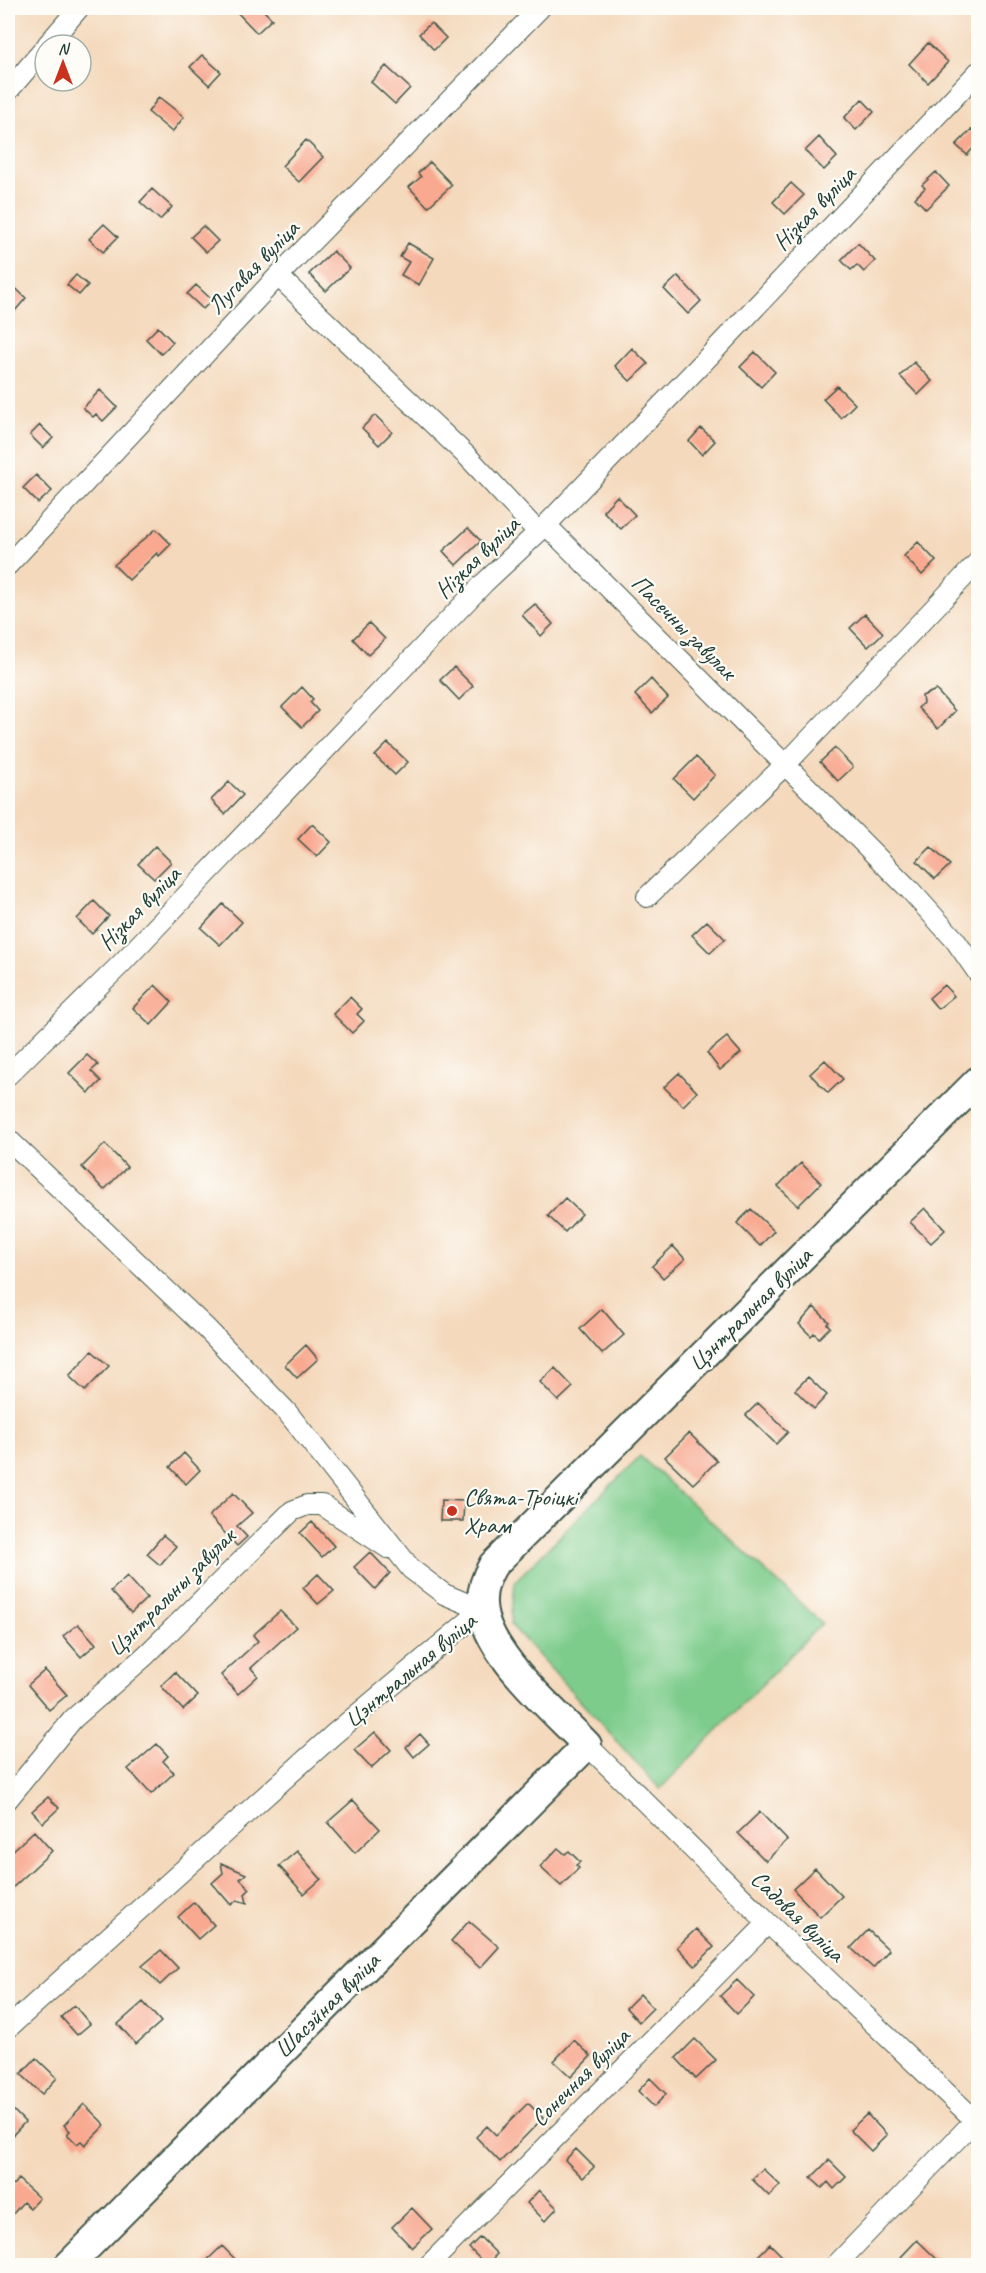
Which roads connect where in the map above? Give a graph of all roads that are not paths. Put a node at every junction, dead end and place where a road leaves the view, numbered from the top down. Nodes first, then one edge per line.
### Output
1 (79, 8) edge
2 (540, 8) edge
3 (57, 33) edge
4 (33, 61) edge
5 (978, 72) edge
6 (8, 91) edge
7 (278, 276) junction
8 (542, 529) junction
9 (978, 561) edge
10 (8, 565) edge
11 (786, 764) junction
12 (647, 897) dead end
13 (978, 972) edge
14 (8, 1075) edge
15 (978, 1081) edge
16 (8, 1139) edge
17 (396, 1552) junction
18 (482, 1610) junction
19 (587, 1745) junction
20 (8, 1799) edge
21 (768, 1923) junction
22 (8, 2028) edge
23 (978, 2120) edge
24 (68, 2265) edge
25 (428, 2265) edge
26 (835, 2265) edge

1 - 3 street
2 - 7 street, Лугавая вуліца
4 - 6 street
5 - 8 street, Нізкая вуліца
7 - 8 street, Пасечны завулак
7 - 10 street, Лугавая вуліца
8 - 11 street, Пасечны завулак
8 - 14 street, Нізкая вуліца
9 - 11 street
11 - 12 street
11 - 13 street, Пасечны завулак
15 - 18 main road, Цэнтральная вуліца
16 - 17 street
17 - 18 street
17 - 20 street, Цэнтральны завулак
18 - 19 main road
18 - 22 street, Цэнтральная вуліца
19 - 21 street, Садовая вуліца
19 - 24 main road, Шасэйная вуліца
21 - 23 street, Садовая вуліца
21 - 25 street, Сонечная вуліца
23 - 26 street, Садовая вуліца

